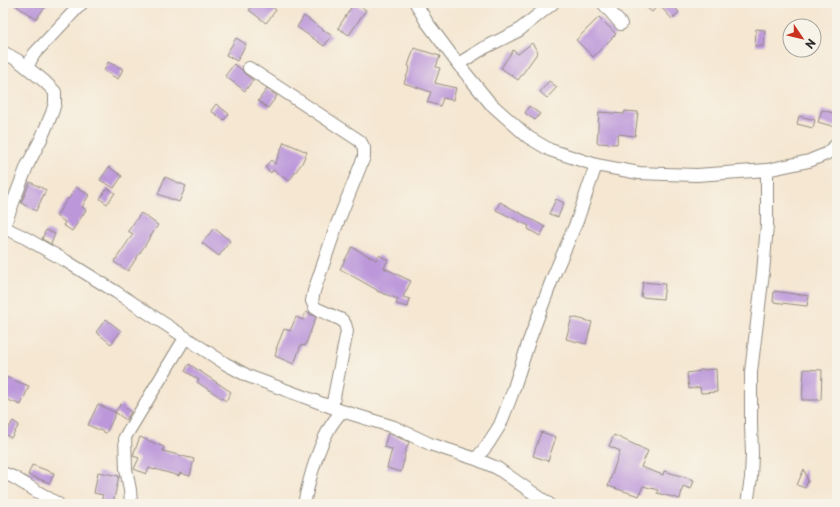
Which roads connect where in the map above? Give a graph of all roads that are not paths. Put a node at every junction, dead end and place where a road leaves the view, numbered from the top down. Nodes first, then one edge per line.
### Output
1 (82, 3) edge
2 (416, 3) edge
3 (553, 3) edge
4 (602, 3) edge
5 (621, 24) dead end
6 (3, 52) edge
7 (458, 64) junction
8 (27, 68) junction
9 (249, 68) dead end
10 (837, 144) edge
11 (596, 165) junction
12 (767, 170) junction
13 (3, 227) edge
14 (185, 338) junction
15 (337, 409) junction
16 (476, 458) junction
17 (3, 473) edge
18 (58, 504) edge
19 (131, 504) edge
20 (304, 504) edge
21 (548, 504) edge
22 (747, 504) edge

1 - 8 street
2 - 7 street
3 - 7 street
4 - 5 street
6 - 8 street
7 - 11 street
8 - 13 street
9 - 15 street
10 - 12 street
11 - 12 street
11 - 16 street
12 - 22 street
13 - 14 street
14 - 15 street
14 - 19 street
15 - 16 street
15 - 20 street
16 - 21 street
17 - 18 street

